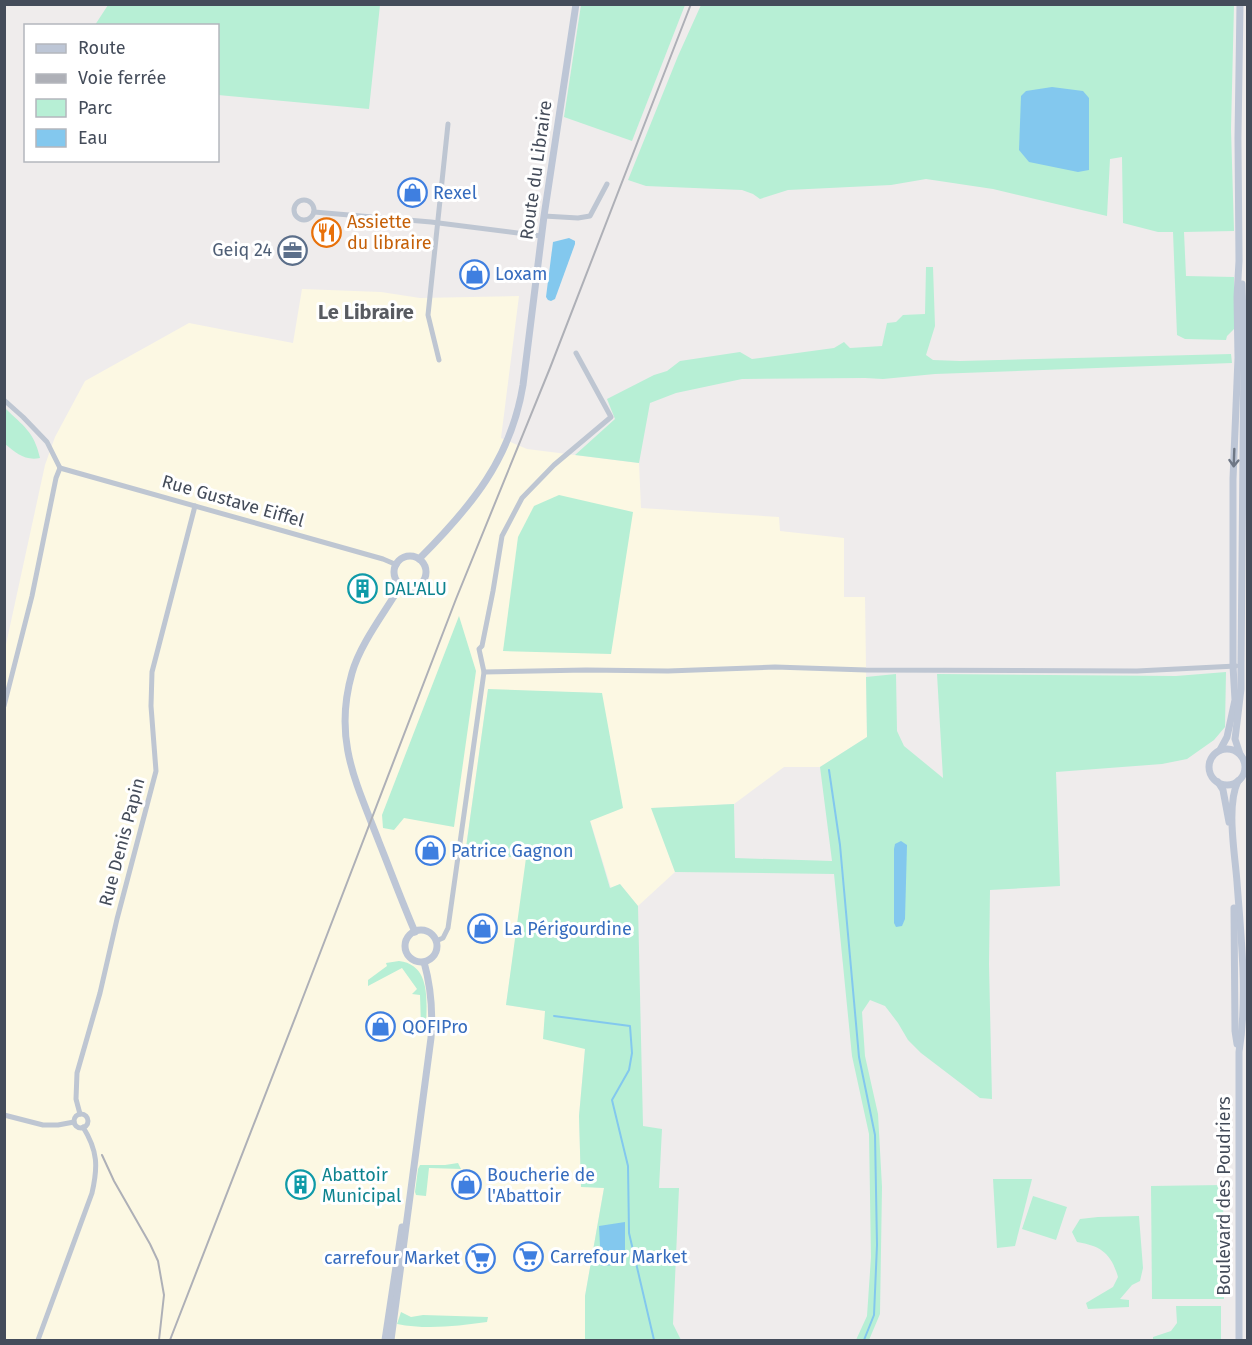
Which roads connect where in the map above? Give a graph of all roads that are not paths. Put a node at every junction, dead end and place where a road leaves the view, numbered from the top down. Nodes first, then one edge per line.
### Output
1 (576, 4) edge
2 (1240, 4) edge
3 (448, 124) dead end
4 (607, 184) dead end
5 (314, 212) dead end
6 (544, 216) junction
7 (437, 223) junction
8 (541, 236) junction
9 (1239, 261) junction
10 (1243, 309) junction
11 (1248, 338) edge
12 (1243, 349) edge
13 (576, 353) dead end
14 (439, 360) dead end
15 (1248, 367) edge
16 (4, 400) edge
17 (1243, 403) junction
18 (60, 468) junction
19 (195, 506) junction
20 (419, 560) junction
21 (397, 565) junction
22 (401, 585) junction
23 (1237, 666) junction
24 (484, 672) junction
25 (4, 706) edge
26 (1220, 750) junction
27 (1240, 754) junction
28 (1238, 781) junction
29 (1218, 782) junction
30 (415, 932) junction
31 (436, 941) junction
32 (424, 962) junction
33 (1239, 1052) junction
34 (80, 1114) junction
35 (4, 1115) edge
36 (75, 1122) junction
37 (83, 1127) junction
38 (415, 1160) junction
39 (38, 1341) edge
40 (385, 1341) edge
41 (391, 1341) edge
42 (1239, 1341) edge

1 - 6 main road, Route du Libraire
2 - 9 main road
3 - 7 street
4 - 6 street
5 - 7 street
6 - 8 main road, Route du Libraire
7 - 8 street
7 - 14 street
8 - 20 main road, Route du Libraire
9 - 10 main road
9 - 12 main road
10 - 11 main road
10 - 12 main road
12 - 17 main road
12 -> 23 main road
13 - 24 street
15 - 17 main road
16 - 18 street
17 - 23 main road
18 - 19 street, Rue Gustave Eiffel
18 - 25 street
19 - 21 street, Rue Gustave Eiffel
19 - 34 street, Rue Denis Papin
20 - 21 main road
20 - 22 main road
21 - 22 main road
22 - 30 main road
23 - 24 street
23 - 26 main road
23 - 27 main road
24 - 31 street
26 - 27 main road
26 - 29 main road
27 - 28 main road
28 - 29 main road
28 - 33 main road, Boulevard des Poudriers
29 - 33 main road, Boulevard des Poudriers
30 - 31 main road
30 - 32 main road
31 - 32 main road
32 - 38 main road
33 - 42 main road, Boulevard des Poudriers
34 - 36 street
34 - 37 street
35 - 36 street
36 - 37 street
37 - 39 street
38 - 40 main road
38 - 41 main road

